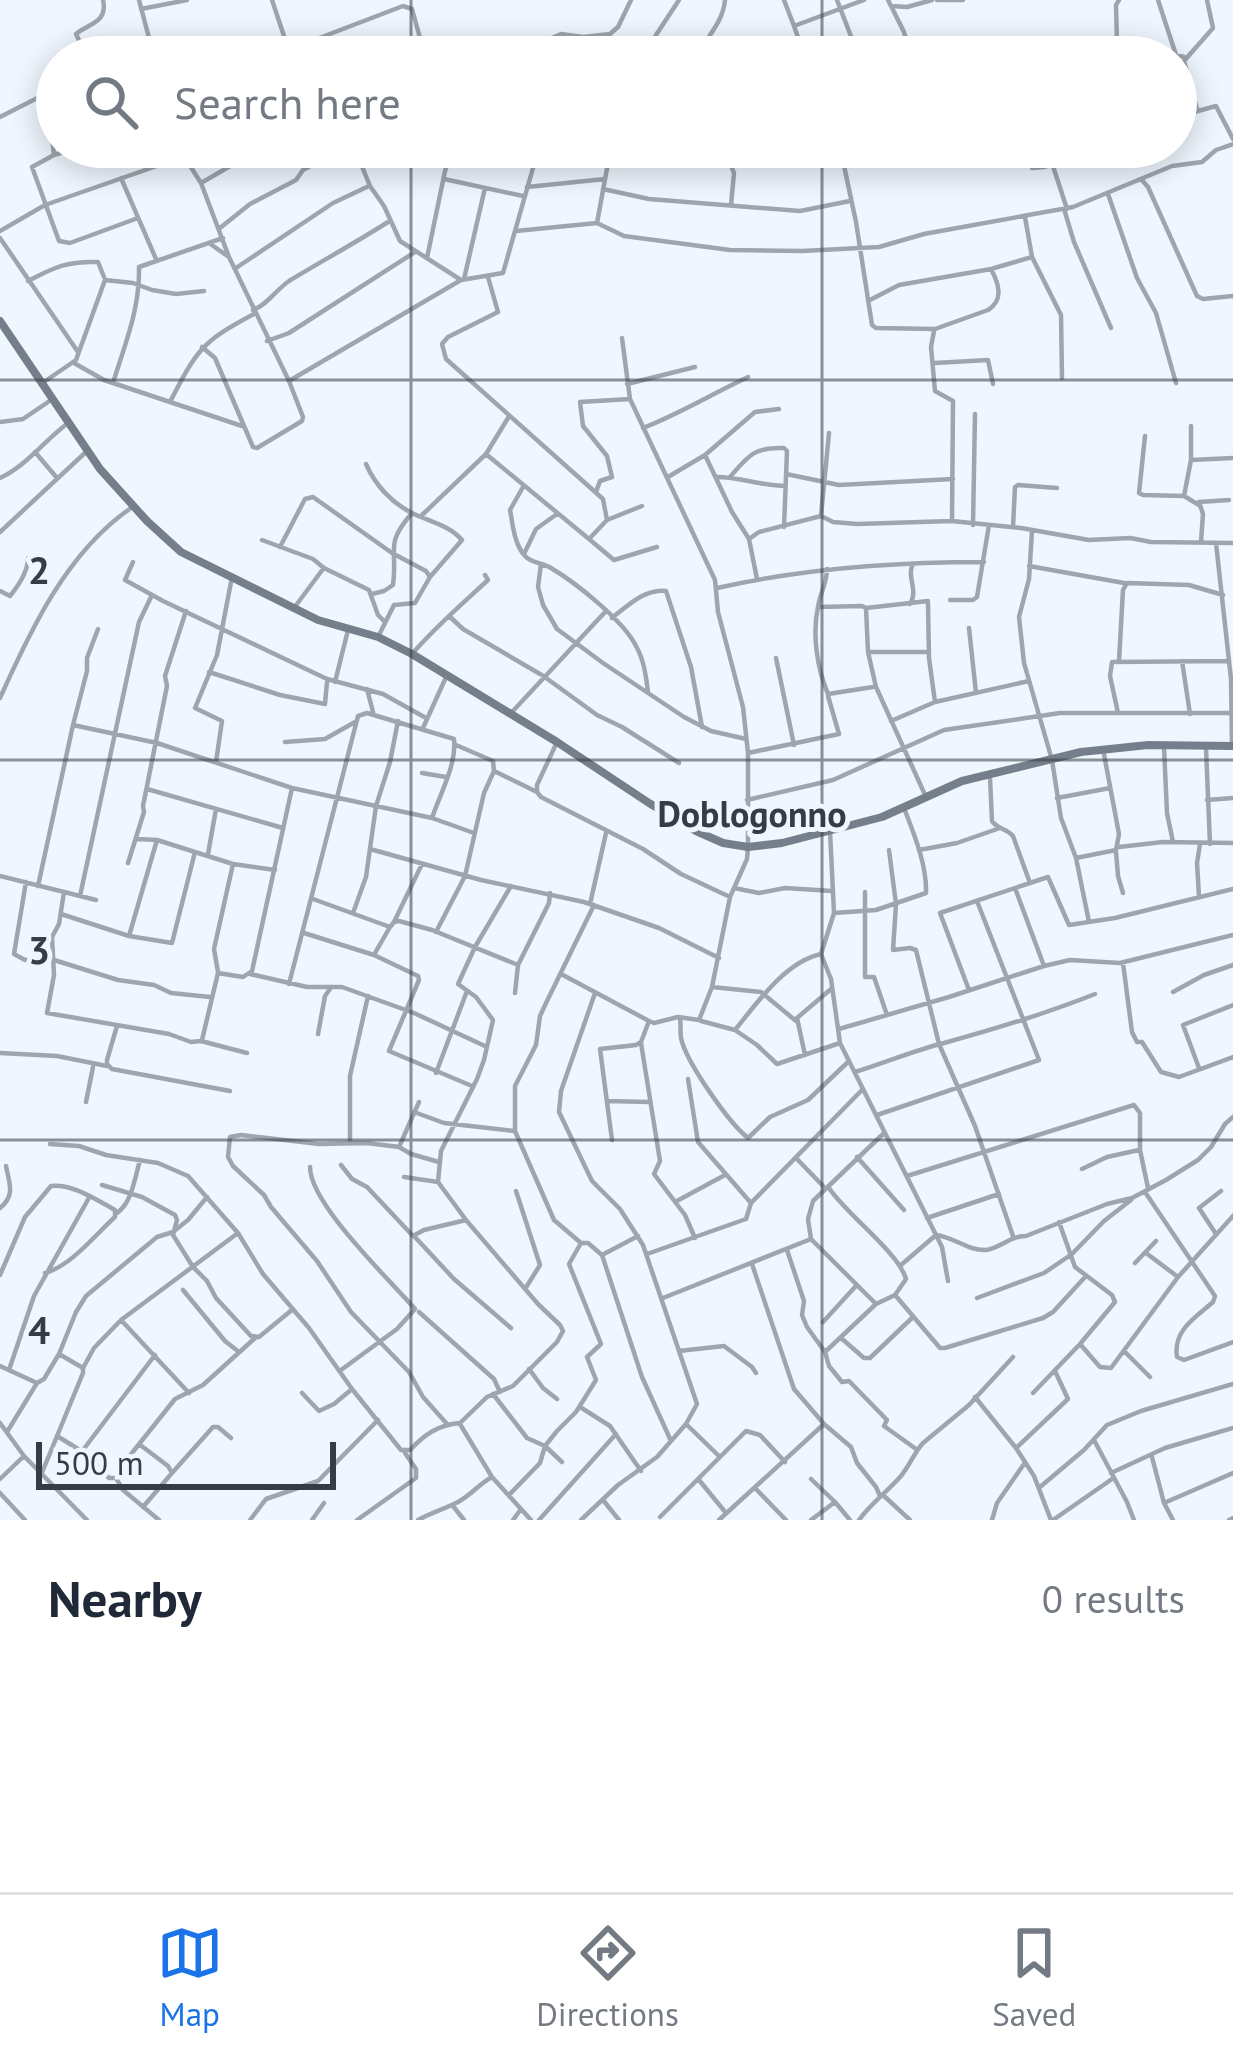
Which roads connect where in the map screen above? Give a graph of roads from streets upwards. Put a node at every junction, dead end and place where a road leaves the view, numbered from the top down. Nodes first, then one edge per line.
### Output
1 (103, 0) edge
2 (139, 0) edge
3 (187, 0) edge
4 (272, 0) edge
5 (631, 0) edge
6 (679, 0) edge
7 (725, 0) edge
8 (784, 0) edge
9 (837, 0) edge
10 (864, 0) edge
11 (934, 0) edge
12 (963, 0) edge
13 (1119, 0) edge
14 (1158, 0) edge
15 (1207, 0) edge
16 (889, 3) edge
17 (141, 9) junction
18 (842, 10) junction
19 (794, 26) junction
20 (77, 36) edge
21 (148, 36) edge
22 (284, 36) edge
23 (332, 36) edge
24 (420, 36) edge
25 (592, 36) edge
26 (656, 36) edge
27 (707, 36) edge
28 (797, 36) edge
29 (851, 36) edge
30 (905, 36) edge
31 (1117, 36) edge
32 (1170, 36) edge
33 (1197, 45) edge
34 (36, 99) edge
35 (1197, 109) edge
36 (0, 117) edge
37 (1233, 142) edge
38 (1197, 162) edge
39 (36, 164) edge
40 (151, 168) edge
41 (190, 168) edge
42 (227, 168) edge
43 (307, 168) edge
44 (363, 168) edge
45 (447, 168) edge
46 (532, 168) edge
47 (607, 168) edge
48 (732, 168) edge
49 (844, 168) edge
50 (1053, 168) edge
51 (1168, 168) edge
52 (122, 178) junction
53 (444, 178) junction
54 (605, 179) junction
55 (1141, 179) junction
56 (201, 183) junction
57 (370, 186) junction
58 (527, 187) junction
59 (485, 188) junction
60 (603, 189) junction
61 (1108, 194) junction
62 (523, 196) junction
63 (850, 201) junction
64 (45, 205) junction
65 (730, 206) junction
66 (1065, 209) junction
67 (1024, 216) junction
68 (138, 218) junction
69 (390, 221) junction
70 (597, 223) junction
71 (220, 228) junction
72 (516, 231) junction
73 (0, 235) edge
74 (223, 238) junction
75 (209, 243) junction
76 (860, 248) junction
77 (415, 252) junction
78 (229, 257) junction
79 (1033, 257) junction
80 (428, 258) junction
81 (156, 260) junction
82 (236, 268) junction
83 (991, 269) junction
84 (488, 278) junction
85 (462, 279) junction
86 (105, 280) junction
87 (28, 281) junction
88 (140, 284) junction
89 (204, 290) dead end
90 (1233, 296) edge
91 (868, 301) junction
92 (253, 312) junction
93 (0, 321) edge
94 (1112, 328) dead end
95 (935, 329) junction
96 (622, 338) dead end
97 (267, 340) junction
98 (202, 347) junction
99 (78, 352) junction
100 (74, 363) junction
101 (933, 363) junction
102 (695, 367) dead end
103 (748, 377) dead end
104 (1062, 378) dead end
105 (289, 381) junction
106 (113, 383) junction
107 (1176, 383) dead end
108 (41, 384) junction
109 (627, 384) junction
110 (993, 384) dead end
111 (630, 399) junction
112 (52, 400) junction
113 (170, 402) junction
114 (779, 409) dead end
115 (975, 414) dead end
116 (510, 416) junction
117 (0, 422) edge
118 (68, 423) junction
119 (244, 426) junction
120 (1191, 426) dead end
121 (643, 428) junction
122 (829, 433) dead end
123 (1144, 436) dead end
124 (87, 451) junction
125 (35, 452) junction
126 (486, 454) junction
127 (705, 454) junction
128 (1233, 458) edge
129 (1191, 460) junction
130 (367, 464) dead end
131 (786, 474) junction
132 (668, 477) junction
133 (717, 477) junction
134 (730, 477) junction
135 (0, 478) edge
136 (57, 478) junction
137 (952, 479) junction
138 (823, 480) junction
139 (785, 486) junction
140 (523, 487) junction
141 (1057, 488) dead end
142 (596, 492) junction
143 (1184, 496) junction
144 (1229, 500) dead end
145 (1199, 505) junction
146 (134, 506) junction
147 (642, 506) dead end
148 (412, 513) junction
149 (557, 514) junction
150 (421, 516) junction
151 (821, 516) junction
152 (607, 520) junction
153 (952, 521) junction
154 (974, 525) junction
155 (989, 525) junction
156 (784, 527) junction
157 (1013, 527) junction
158 (1032, 531) junction
159 (0, 532) edge
160 (589, 539) junction
161 (749, 539) junction
162 (262, 540) dead end
163 (1202, 542) junction
164 (1216, 543) junction
165 (1233, 543) edge
166 (657, 547) dead end
167 (280, 548) junction
168 (392, 554) junction
169 (524, 554) junction
170 (28, 558) dead end
171 (134, 562) dead end
172 (914, 562) junction
173 (984, 562) junction
174 (541, 564) junction
175 (1029, 566) junction
176 (324, 568) junction
177 (827, 569) junction
178 (485, 575) dead end
179 (232, 577) junction
180 (430, 577) junction
181 (757, 579) junction
182 (1127, 583) junction
183 (717, 588) junction
184 (372, 593) junction
185 (1, 594) edge
186 (152, 595) junction
187 (1224, 599) junction
188 (950, 600) dead end
189 (1233, 602) edge
190 (910, 604) junction
191 (818, 607) junction
192 (293, 608) junction
193 (866, 608) junction
194 (186, 611) junction
195 (606, 611) junction
196 (449, 616) junction
197 (612, 618) junction
198 (386, 622) junction
199 (98, 628) dead end
200 (224, 628) junction
201 (969, 628) dead end
202 (348, 630) junction
203 (378, 638) junction
204 (575, 644) junction
205 (868, 652) junction
206 (929, 652) junction
207 (412, 654) junction
208 (776, 658) dead end
209 (1119, 661) junction
210 (1182, 661) junction
211 (1229, 661) junction
212 (209, 672) junction
213 (447, 675) junction
214 (545, 677) junction
215 (331, 680) junction
216 (1029, 681) junction
217 (876, 687) junction
218 (367, 689) junction
219 (648, 692) junction
220 (976, 693) junction
221 (827, 694) junction
222 (0, 698) edge
223 (935, 702) junction
224 (1231, 713) edge
225 (373, 714) junction
226 (511, 714) junction
227 (1118, 714) junction
228 (1190, 714) junction
229 (1039, 715) junction
230 (426, 718) junction
231 (398, 721) junction
232 (891, 721) junction
233 (355, 722) junction
234 (73, 724) junction
235 (702, 727) junction
236 (423, 728) junction
237 (116, 735) junction
238 (746, 739) junction
239 (284, 742) dead end
240 (556, 742) junction
241 (157, 743) junction
242 (794, 745) junction
243 (456, 746) junction
244 (1164, 746) junction
245 (1206, 746) junction
246 (1233, 746) edge
247 (903, 748) junction
248 (1103, 748) junction
249 (748, 753) junction
250 (1052, 760) junction
251 (216, 762) junction
252 (679, 764) dead end
253 (494, 771) junction
254 (422, 773) dead end
255 (990, 773) junction
256 (446, 777) junction
257 (292, 788) junction
258 (1110, 788) junction
259 (147, 789) junction
260 (537, 792) junction
261 (926, 797) junction
262 (335, 798) junction
263 (1057, 798) junction
264 (1233, 798) edge
265 (748, 800) junction
266 (1207, 800) junction
267 (376, 806) junction
268 (904, 808) junction
269 (216, 809) junction
270 (432, 818) junction
271 (283, 828) junction
272 (1000, 828) junction
273 (830, 830) junction
274 (606, 831) junction
275 (474, 833) junction
276 (137, 839) junction
277 (157, 840) junction
278 (1173, 842) junction
279 (1233, 842) edge
280 (1200, 844) junction
281 (1210, 844) junction
282 (748, 847) junction
283 (1118, 848) junction
284 (370, 849) junction
285 (889, 850) dead end
286 (919, 850) junction
287 (194, 852) junction
288 (208, 854) junction
289 (1076, 858) junction
290 (128, 863) dead end
291 (233, 864) junction
292 (422, 864) junction
293 (274, 870) junction
294 (0, 876) edge
295 (465, 876) junction
296 (26, 882) junction
297 (1030, 883) junction
298 (38, 886) junction
299 (512, 886) junction
300 (734, 888) junction
301 (1015, 888) junction
302 (1233, 889) edge
303 (832, 891) junction
304 (64, 892) junction
305 (865, 892) dead end
306 (550, 893) junction
307 (1123, 893) dead end
308 (80, 896) junction
309 (1199, 896) junction
310 (730, 897) junction
311 (313, 899) junction
312 (96, 900) dead end
313 (976, 902) junction
314 (896, 904) junction
315 (592, 905) junction
316 (866, 912) junction
317 (353, 913) junction
318 (834, 913) junction
319 (61, 914) junction
320 (1089, 922) junction
321 (392, 924) junction
322 (436, 932) junction
323 (304, 933) junction
324 (1233, 935) edge
325 (130, 936) junction
326 (475, 946) junction
327 (821, 954) junction
328 (374, 955) junction
329 (719, 958) junction
330 (54, 960) junction
331 (1123, 963) junction
332 (518, 965) junction
333 (1233, 965) edge
334 (1043, 966) junction
335 (218, 972) dead end
336 (250, 974) junction
337 (561, 974) junction
338 (1006, 978) junction
339 (290, 984) junction
340 (334, 986) junction
341 (712, 987) junction
342 (833, 988) junction
343 (969, 990) junction
344 (467, 991) junction
345 (1173, 992) dead end
346 (515, 993) dead end
347 (595, 993) junction
348 (1095, 994) dead end
349 (765, 995) junction
350 (211, 997) junction
351 (368, 997) junction
352 (927, 1003) junction
353 (1233, 1005) edge
354 (405, 1010) junction
355 (886, 1015) junction
356 (680, 1018) junction
357 (698, 1020) junction
358 (649, 1021) junction
359 (796, 1021) junction
360 (1022, 1021) junction
361 (117, 1026) junction
362 (452, 1029) junction
363 (837, 1029) junction
364 (735, 1030) junction
365 (318, 1034) dead end
366 (201, 1041) junction
367 (641, 1042) junction
368 (840, 1042) junction
369 (939, 1044) junction
370 (487, 1047) junction
371 (0, 1053) edge
372 (247, 1053) dead end
373 (805, 1055) junction
374 (1233, 1058) edge
375 (848, 1063) junction
376 (93, 1065) junction
377 (109, 1066) junction
378 (1199, 1067) junction
379 (854, 1072) junction
380 (436, 1073) junction
381 (688, 1078) dead end
382 (474, 1086) junction
383 (958, 1088) junction
384 (862, 1090) junction
385 (230, 1091) dead end
386 (608, 1101) junction
387 (86, 1102) dead end
388 (419, 1102) dead end
389 (649, 1102) junction
390 (414, 1112) junction
391 (874, 1116) junction
392 (1233, 1118) edge
393 (452, 1124) junction
394 (515, 1131) junction
395 (884, 1133) junction
396 (612, 1140) dead end
397 (350, 1143) junction
398 (50, 1144) dead end
399 (399, 1147) junction
400 (1140, 1150) junction
401 (985, 1152) junction
402 (857, 1157) junction
403 (797, 1159) junction
404 (140, 1160) junction
405 (439, 1162) junction
406 (341, 1165) dead end
407 (6, 1166) dead end
408 (310, 1167) dead end
409 (1082, 1168) dead end
410 (725, 1175) junction
411 (907, 1176) junction
412 (404, 1177) dead end
413 (439, 1182) junction
414 (102, 1184) dead end
415 (828, 1189) junction
416 (516, 1191) dead end
417 (1146, 1191) junction
418 (1220, 1191) dead end
419 (130, 1194) junction
420 (999, 1194) junction
421 (90, 1196) junction
422 (207, 1197) junction
423 (1132, 1198) junction
424 (675, 1202) junction
425 (751, 1203) junction
426 (0, 1208) edge
427 (904, 1210) dead end
428 (116, 1213) junction
429 (1233, 1216) edge
430 (927, 1218) junction
431 (466, 1220) junction
432 (1059, 1222) junction
433 (173, 1232) junction
434 (238, 1233) junction
435 (1216, 1234) junction
436 (414, 1235) junction
437 (936, 1235) junction
438 (638, 1236) junction
439 (1013, 1236) junction
440 (695, 1238) junction
441 (811, 1239) junction
442 (1156, 1241) dead end
443 (581, 1243) junction
444 (787, 1250) junction
445 (1146, 1253) junction
446 (647, 1254) junction
447 (1072, 1254) junction
448 (602, 1255) junction
449 (1135, 1263) dead end
450 (1192, 1263) junction
451 (752, 1264) junction
452 (901, 1265) junction
453 (193, 1267) junction
454 (46, 1273) junction
455 (0, 1275) edge
456 (1086, 1276) junction
457 (1178, 1277) junction
458 (948, 1281) dead end
459 (856, 1286) junction
460 (526, 1289) junction
461 (183, 1290) dead end
462 (895, 1295) junction
463 (663, 1298) junction
464 (976, 1298) dead end
465 (876, 1304) junction
466 (292, 1309) junction
467 (419, 1312) dead end
468 (913, 1318) junction
469 (122, 1320) junction
470 (823, 1322) dead end
471 (511, 1328) dead end
472 (255, 1338) junction
473 (841, 1338) junction
474 (380, 1340) junction
475 (1233, 1342) edge
476 (1080, 1344) junction
477 (239, 1352) junction
478 (679, 1352) junction
479 (825, 1352) junction
480 (1124, 1352) junction
481 (59, 1354) junction
482 (155, 1355) junction
483 (1013, 1357) dead end
484 (0, 1366) edge
485 (83, 1368) junction
486 (529, 1369) junction
487 (9, 1370) junction
488 (340, 1371) junction
489 (1055, 1371) junction
490 (756, 1373) dead end
491 (1150, 1377) dead end
492 (37, 1383) junction
493 (1233, 1384) edge
494 (352, 1389) junction
495 (497, 1393) junction
496 (1033, 1393) dead end
497 (189, 1394) junction
498 (302, 1394) dead end
499 (975, 1397) junction
500 (557, 1399) dead end
501 (580, 1407) junction
502 (378, 1420) junction
503 (0, 1423) edge
504 (447, 1424) junction
505 (460, 1424) junction
506 (686, 1424) junction
507 (824, 1424) junction
508 (1233, 1428) edge
509 (7, 1432) junction
510 (616, 1434) junction
511 (57, 1436) junction
512 (231, 1438) dead end
513 (1094, 1440) junction
514 (671, 1441) junction
515 (138, 1443) junction
516 (545, 1446) junction
517 (1016, 1448) junction
518 (916, 1449) junction
519 (405, 1451) junction
520 (82, 1452) junction
521 (1151, 1455) junction
522 (24, 1456) junction
523 (720, 1457) junction
524 (562, 1462) dead end
525 (784, 1462) junction
526 (1024, 1464) junction
527 (640, 1471) junction
528 (172, 1473) junction
529 (1233, 1473) edge
530 (41, 1474) junction
531 (1113, 1475) junction
532 (492, 1477) junction
533 (116, 1478) junction
534 (811, 1478) dead end
535 (0, 1480) edge
536 (699, 1480) junction
537 (1040, 1486) junction
538 (755, 1488) junction
539 (0, 1493) edge
540 (508, 1495) junction
541 (881, 1496) junction
542 (603, 1500) junction
543 (835, 1502) junction
544 (323, 1503) dead end
545 (1165, 1503) junction
546 (452, 1504) junction
547 (143, 1507) junction
548 (521, 1509) junction
549 (728, 1514) junction
550 (660, 1517) dead end
551 (994, 1518) edge
552 (25, 1520) edge
553 (87, 1520) edge
554 (159, 1520) edge
555 (250, 1520) edge
556 (312, 1520) edge
557 (357, 1520) edge
558 (418, 1520) edge
559 (464, 1520) edge
560 (513, 1520) edge
561 (535, 1520) edge
562 (581, 1520) edge
563 (619, 1520) edge
564 (719, 1520) edge
565 (786, 1520) edge
566 (811, 1520) edge
567 (850, 1520) edge
568 (859, 1520) edge
569 (910, 1520) edge
570 (1052, 1520) edge
571 (1134, 1520) edge
572 (1173, 1520) edge

1 - 20 street
2 - 17 street
3 - 17 street
4 - 22 street
5 - 25 street
6 - 26 street
7 - 27 street
8 - 19 street
9 - 18 street
10 - 18 street
11 - 12 street
11 - 16 street
13 - 31 street
14 - 32 street
15 - 33 street
16 - 30 street
17 - 21 street
18 - 19 street
18 - 29 street
19 - 28 street
23 - 24 street
34 - 36 street
35 - 37 street
37 - 38 street
39 - 64 street
40 - 52 street
41 - 56 street
42 - 56 street
43 - 71 street
44 - 57 street
45 - 53 street
46 - 58 street
47 - 54 street
48 - 65 street
49 - 63 street
50 - 66 street
51 - 55 street
52 - 64 street
52 - 68 street
53 - 59 street
53 - 80 street
54 - 58 street
54 - 60 street
55 - 61 street
55 - 90 street
56 - 71 street
57 - 69 street
57 - 82 street
58 - 62 street
59 - 62 street
59 - 85 street
60 - 65 street
60 - 70 street
61 - 66 street
61 - 107 street
62 - 72 street
63 - 65 street
63 - 76 street
64 - 68 street
64 - 73 street
66 - 67 street
66 - 94 street
67 - 76 street
67 - 79 street
68 - 81 street
69 - 77 street
69 - 92 street
70 - 72 street
70 - 76 street
71 - 74 street
72 - 84 street
73 - 87 street
74 - 75 street
74 - 78 street
75 - 78 street
75 - 81 street
76 - 91 street
77 - 80 street
77 - 97 street
78 - 82 street
79 - 83 street
79 - 104 street
80 - 85 street
81 - 88 street
82 - 92 street
83 - 91 street
83 - 95 street
84 - 85 street
84 - 116 street
85 - 105 street
86 - 87 street
86 - 88 street
86 - 99 street
87 - 99 street
88 - 89 street
88 - 106 street
91 - 95 street
92 - 97 street
92 - 98 street
93 - 108 street
95 - 101 street
96 - 109 street
97 - 105 street
98 - 113 street
98 - 119 street
99 - 100 street
100 - 106 street
100 - 108 street
101 - 110 street
101 - 137 street
102 - 109 street
103 - 121 street
105 - 119 street
106 - 113 street
108 - 112 street
109 - 111 street
111 - 121 street
111 - 142 street
112 - 117 street
112 - 118 street
113 - 119 street
114 - 127 street
115 - 154 street
116 - 126 street
116 - 142 street
118 - 124 street
118 - 125 street
120 - 129 street
121 - 132 street
122 - 138 street
123 - 143 street
124 - 136 street
124 - 146 street
125 - 135 street
125 - 136 street
126 - 140 street
126 - 150 street
127 - 132 street
127 - 133 street
128 - 129 street
129 - 143 street
130 - 148 street
131 - 134 street
131 - 138 street
131 - 139 street
132 - 183 street
133 - 134 street
133 - 161 street
134 - 139 street
136 - 159 street
137 - 138 street
137 - 153 street
138 - 151 street
139 - 156 street
140 - 149 street
140 - 169 street
141 - 157 street
142 - 152 street
143 - 145 street
144 - 145 street
145 - 163 street
146 - 179 street
146 - 222 street
147 - 152 street
148 - 150 street
148 - 168 street
149 - 160 street
149 - 169 street
150 - 180 street
151 - 153 street
151 - 156 street
152 - 160 street
153 - 154 street
154 - 155 street
155 - 157 street
155 - 173 street
156 - 161 street
157 - 158 street
158 - 163 street
158 - 175 street
160 - 166 street
161 - 181 street
162 - 167 street
163 - 164 street
164 - 165 street
164 - 187 street
167 - 168 street
167 - 176 street
168 - 180 street
168 - 184 street
169 - 174 street
170 - 185 street
171 - 186 street
172 - 173 street
172 - 177 street
172 - 190 street
173 - 188 street
174 - 195 street
174 - 204 street
175 - 182 street
175 - 216 street
176 - 184 street
176 - 192 street
177 - 181 street
177 - 191 street
178 - 196 street
179 - 192 street
179 - 200 street
180 - 198 street
181 - 183 street
182 - 187 street
182 - 209 street
183 - 238 street
184 - 198 street
186 - 194 street
186 - 237 street
187 - 189 street
187 - 211 street
190 - 193 street
190 - 206 street
191 - 193 street
191 - 221 street
192 - 202 street
193 - 205 street
194 - 200 street
194 - 241 street
195 - 197 street
195 - 204 street
196 - 207 street
196 - 214 street
197 - 219 street
197 - 235 street
198 - 203 street
199 - 234 street
200 - 212 street
200 - 215 street
201 - 220 street
202 - 203 street
202 - 215 street
203 - 207 street
204 - 214 street
204 - 219 street
205 - 206 street
205 - 217 street
206 - 223 street
207 - 213 street
208 - 242 street
209 - 210 street
209 - 227 street
210 - 211 street
210 - 228 street
211 - 224 street
212 - 215 street
212 - 251 street
213 - 226 street
213 - 230 street
214 - 226 street
214 - 252 street
215 - 218 street
216 - 220 street
216 - 229 street
217 - 221 street
217 - 232 street
218 - 225 street
218 - 230 street
219 - 235 street
220 - 223 street
221 - 242 street
223 - 232 street
224 - 228 street
224 - 246 street
225 - 231 street
225 - 233 street
226 - 240 street
227 - 228 street
227 - 229 street
229 - 247 street
229 - 250 street
230 - 236 street
231 - 236 street
231 - 267 street
232 - 247 street
233 - 239 street
233 - 262 street
234 - 237 street
234 - 298 street
235 - 238 street
236 - 243 street
237 - 241 street
237 - 308 street
238 - 249 street
240 - 260 street
240 - 282 street
241 - 251 street
241 - 259 street
242 - 249 street
243 - 253 street
243 - 256 street
244 - 245 street
244 - 248 street
244 - 278 street
245 - 246 street
245 - 266 street
247 - 261 street
247 - 265 street
248 - 250 street
248 - 258 street
249 - 265 street
250 - 255 street
250 - 263 street
251 - 257 street
253 - 260 street
253 - 275 street
254 - 256 street
255 - 261 street
255 - 272 street
256 - 270 street
257 - 262 street
257 - 271 street
258 - 263 street
258 - 283 street
259 - 269 street
259 - 276 street
260 - 274 street
261 - 268 street
262 - 267 street
262 - 311 street
263 - 289 street
264 - 266 street
265 - 282 street
266 - 281 street
267 - 270 street
267 - 284 street
268 - 273 street
268 - 286 street
269 - 271 street
269 - 288 street
270 - 275 street
271 - 293 street
272 - 286 street
272 - 297 street
273 - 282 street
273 - 303 street
274 - 310 street
274 - 315 street
275 - 295 street
276 - 277 street
276 - 290 street
277 - 287 street
277 - 325 street
278 - 280 street
278 - 283 street
279 - 281 street
280 - 281 street
280 - 309 street
282 - 300 street
283 - 289 street
283 - 307 street
284 - 292 street
284 - 317 street
285 - 314 street
286 - 314 street
287 - 288 street
287 - 325 street
288 - 291 street
289 - 320 street
291 - 293 street
291 - 335 street
292 - 295 street
292 - 321 street
293 - 336 street
294 - 296 street
295 - 299 street
295 - 322 street
296 - 298 street
296 - 330 street
297 - 301 street
297 - 320 street
298 - 304 street
299 - 306 street
299 - 326 street
300 - 303 street
300 - 310 street
301 - 313 street
301 - 334 street
302 - 309 street
303 - 318 street
304 - 308 street
304 - 319 street
305 - 316 street
306 - 315 street
306 - 332 street
308 - 312 street
309 - 320 street
310 - 329 street
311 - 317 street
311 - 323 street
313 - 338 street
313 - 343 street
314 - 316 street
314 - 352 street
315 - 329 street
315 - 337 street
316 - 318 street
316 - 355 street
317 - 321 street
318 - 327 street
319 - 325 street
319 - 330 street
321 - 322 street
321 - 328 street
322 - 326 street
323 - 328 street
323 - 339 street
324 - 331 street
326 - 332 street
326 - 344 street
327 - 342 street
327 - 349 street
328 - 354 street
329 - 341 street
330 - 350 street
330 - 361 street
331 - 334 street
331 - 378 street
332 - 346 street
333 - 345 street
334 - 338 street
336 - 339 street
336 - 350 street
337 - 347 street
337 - 394 street
338 - 343 street
338 - 360 street
339 - 340 street
340 - 351 street
340 - 365 street
341 - 349 street
341 - 357 street
342 - 359 street
342 - 363 street
343 - 352 street
344 - 362 street
344 - 370 street
347 - 358 street
347 - 438 street
348 - 360 street
349 - 359 street
349 - 364 street
350 - 366 street
351 - 354 street
351 - 397 street
352 - 355 street
352 - 369 street
353 - 378 street
354 - 362 street
354 - 380 street
355 - 363 street
356 - 357 street
356 - 358 street
356 - 375 street
357 - 364 street
358 - 367 street
359 - 373 street
360 - 369 street
360 - 383 street
361 - 366 street
361 - 377 street
362 - 370 street
362 - 380 street
363 - 368 street
364 - 373 street
366 - 372 street
367 - 386 street
367 - 389 street
368 - 373 street
368 - 375 street
369 - 379 street
369 - 383 street
370 - 382 street
371 - 376 street
374 - 378 street
375 - 379 street
376 - 377 street
376 - 387 street
377 - 385 street
379 - 384 street
380 - 382 street
381 - 410 street
382 - 393 street
383 - 391 street
383 - 401 street
384 - 391 street
384 - 403 street
386 - 389 street
386 - 396 street
388 - 390 street
389 - 424 street
390 - 393 street
390 - 399 street
391 - 395 street
392 - 417 street
393 - 394 street
393 - 405 street
394 - 443 street
395 - 402 street
395 - 411 street
397 - 399 street
397 - 474 street
398 - 404 street
399 - 405 street
400 - 401 street
400 - 409 street
400 - 417 street
401 - 411 street
401 - 420 street
402 - 415 street
402 - 427 street
403 - 415 street
403 - 425 street
404 - 419 street
404 - 422 street
405 - 413 street
406 - 436 street
407 - 426 street
408 - 474 street
410 - 424 street
410 - 425 street
411 - 430 street
412 - 413 street
413 - 431 street
414 - 419 street
415 - 441 street
415 - 452 street
416 - 460 street
417 - 423 street
417 - 450 street
418 - 435 street
419 - 428 street
419 - 433 street
420 - 430 street
420 - 439 street
421 - 428 street
421 - 454 street
421 - 455 street
422 - 433 street
422 - 434 street
423 - 432 street
423 - 447 street
424 - 440 street
425 - 440 street
428 - 454 street
429 - 435 street
430 - 437 street
431 - 436 street
431 - 460 street
432 - 439 street
432 - 447 street
433 - 453 street
433 - 481 street
434 - 453 street
434 - 466 street
435 - 450 street
436 - 471 street
437 - 439 street
437 - 452 street
437 - 458 street
438 - 446 street
438 - 448 street
440 - 446 street
441 - 444 street
441 - 459 street
442 - 445 street
443 - 448 street
443 - 501 street
444 - 451 street
444 - 479 street
445 - 449 street
445 - 457 street
446 - 463 street
447 - 456 street
447 - 464 street
448 - 514 street
450 - 457 street
450 - 475 street
451 - 463 street
451 - 507 street
452 - 462 street
453 - 469 street
453 - 472 street
454 - 487 street
456 - 468 street
456 - 476 street
457 - 480 street
459 - 465 street
459 - 470 street
460 - 486 street
461 - 477 street
462 - 465 street
462 - 468 street
463 - 478 street
465 - 473 street
466 - 472 street
466 - 488 street
467 - 495 street
468 - 473 street
469 - 482 street
469 - 485 street
472 - 477 street
473 - 479 street
474 - 488 street
474 - 504 street
476 - 480 street
476 - 489 street
477 - 497 street
478 - 490 street
478 - 506 street
479 - 518 street
480 - 491 street
481 - 485 street
481 - 492 street
482 - 497 street
482 - 520 street
483 - 499 street
484 - 487 street
485 - 511 street
486 - 495 street
486 - 500 street
487 - 492 street
488 - 494 street
489 - 496 street
489 - 517 street
492 - 509 street
493 - 513 street
494 - 498 street
494 - 502 street
495 - 505 street
495 - 516 street
497 - 515 street
499 - 517 street
499 - 518 street
501 - 510 street
501 - 516 street
502 - 519 street
502 - 555 street
503 - 509 street
504 - 505 street
504 - 519 street
505 - 532 street
506 - 514 street
506 - 523 street
507 - 525 street
507 - 541 street
508 - 521 street
509 - 522 street
510 - 527 street
510 - 561 street
511 - 520 street
511 - 530 street
512 - 528 street
513 - 531 street
513 - 537 street
514 - 527 street
515 - 528 street
515 - 533 street
516 - 524 street
516 - 540 street
517 - 526 street
518 - 541 street
519 - 557 street
520 - 533 street
521 - 531 street
521 - 545 street
522 - 530 street
522 - 535 street
523 - 525 street
523 - 536 street
525 - 538 street
526 - 537 street
526 - 551 street
527 - 542 street
528 - 547 street
529 - 545 street
530 - 553 street
531 - 570 street
531 - 571 street
532 - 540 street
532 - 546 street
533 - 547 street
534 - 543 street
536 - 549 street
536 - 550 street
537 - 570 street
538 - 549 street
538 - 565 street
539 - 552 street
540 - 548 street
541 - 568 street
541 - 569 street
542 - 562 street
542 - 563 street
543 - 566 street
543 - 567 street
544 - 556 street
545 - 572 street
546 - 558 street
546 - 559 street
547 - 554 street
548 - 560 street
548 - 561 street
549 - 564 street

